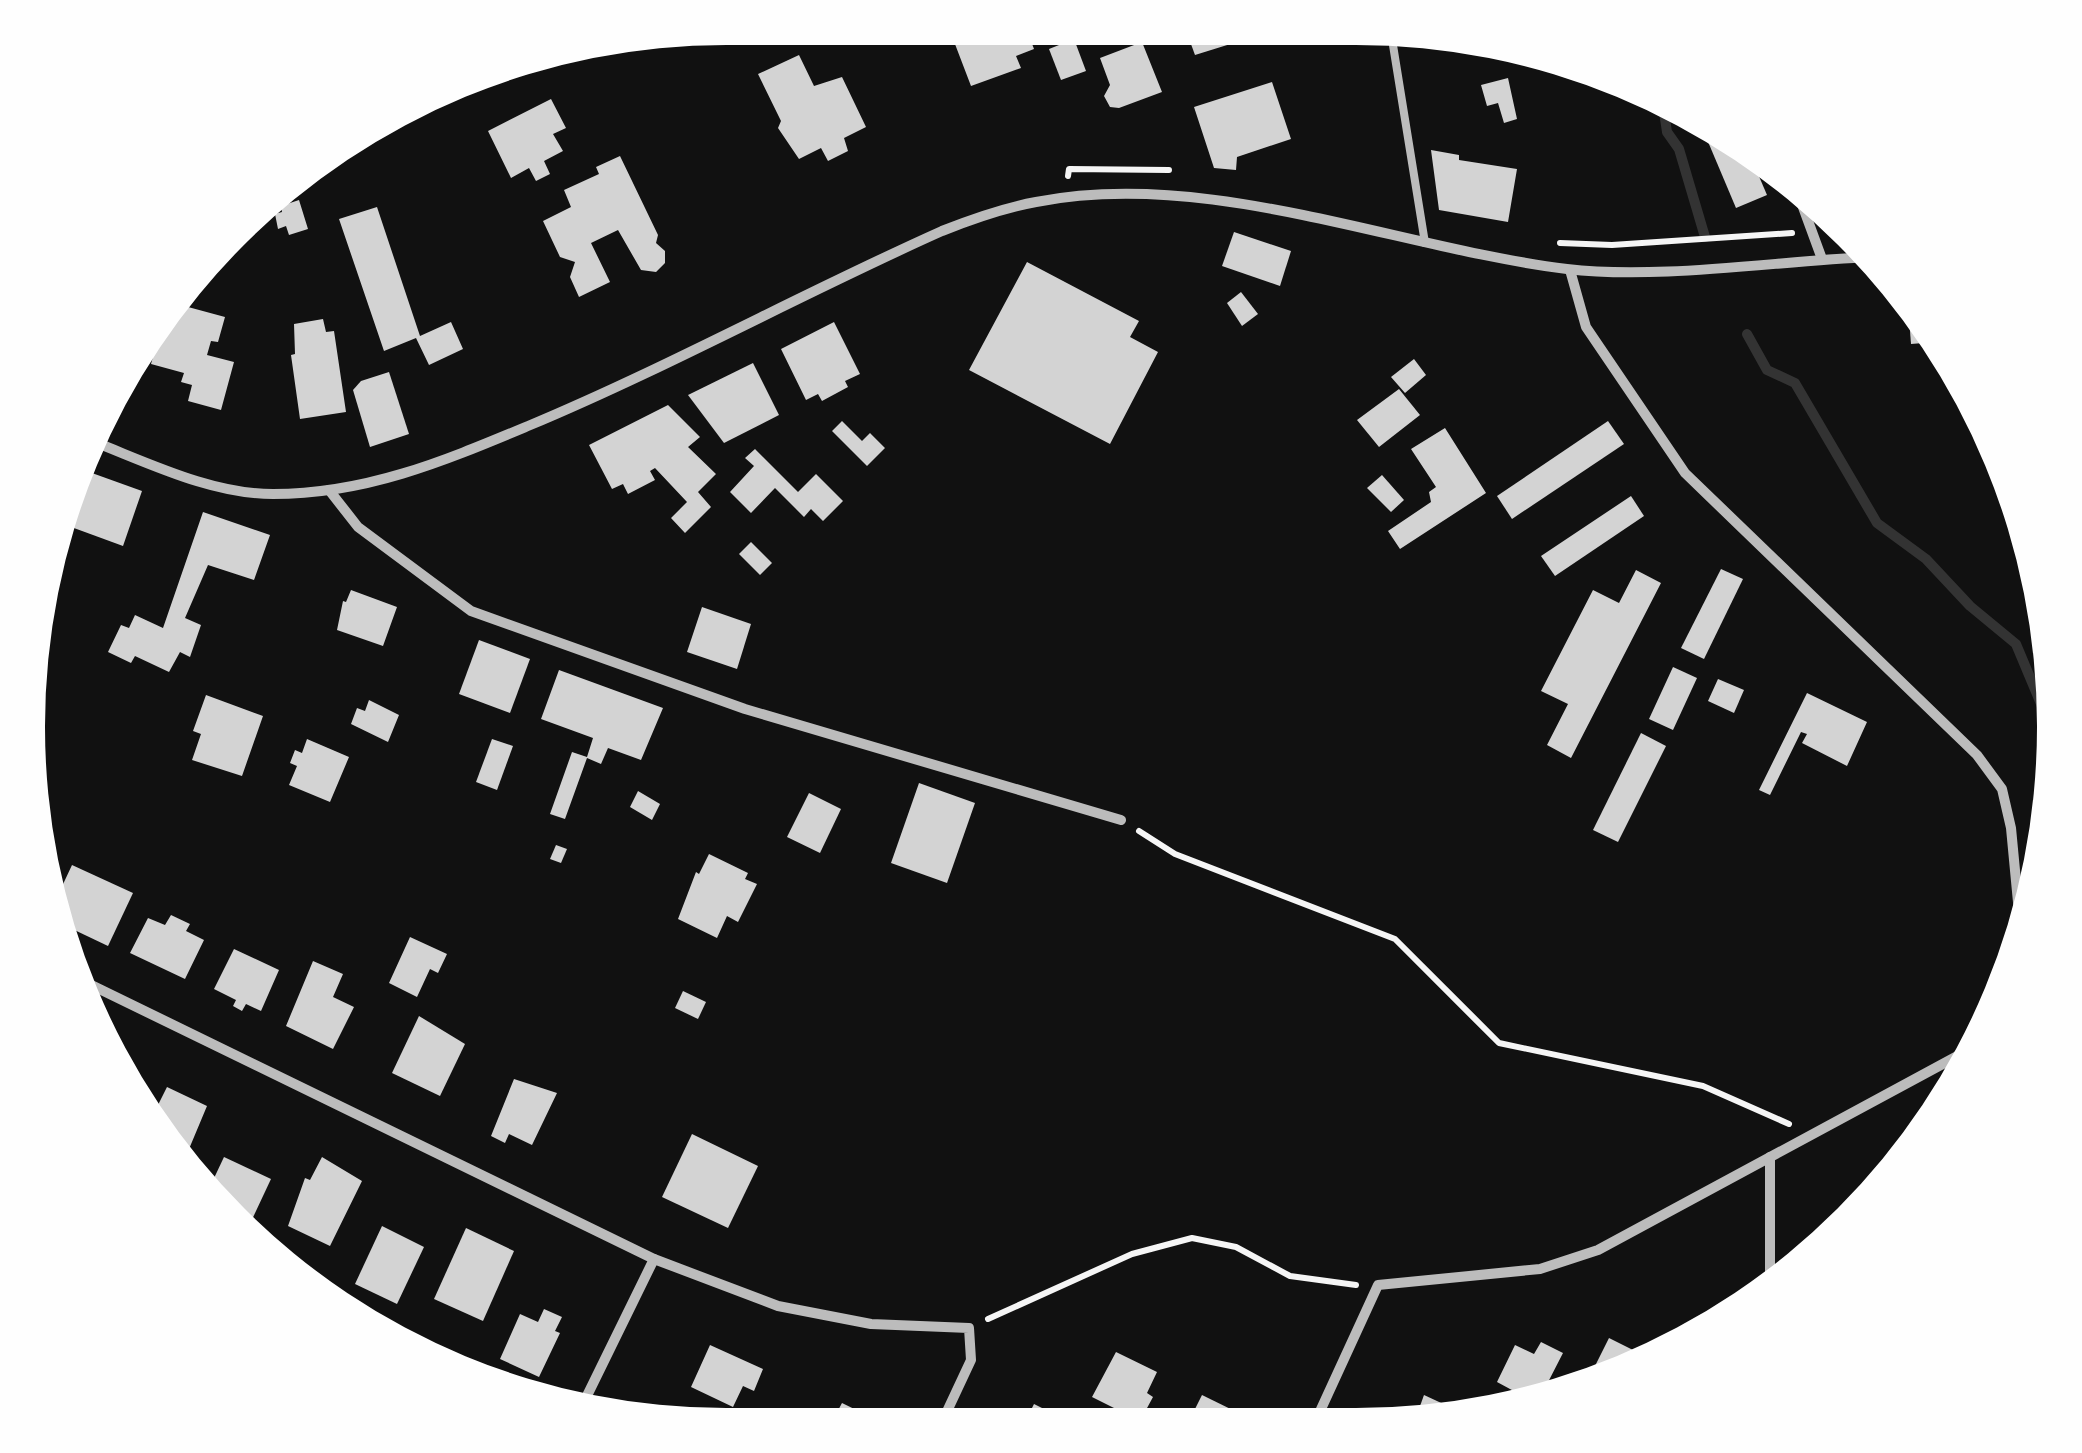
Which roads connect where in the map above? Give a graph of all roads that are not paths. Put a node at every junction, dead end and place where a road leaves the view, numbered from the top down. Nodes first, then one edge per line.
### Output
1 (1393, 46) edge
2 (1806, 215) edge
3 (1425, 243) junction
4 (1849, 258) edge
5 (1822, 259) junction
6 (1570, 270) junction
7 (105, 447) edge
8 (329, 490) junction
9 (1121, 820) road end
10 (2017, 890) edge
11 (97, 988) edge
12 (1950, 1059) edge
13 (1770, 1157) junction
14 (654, 1259) junction
15 (1770, 1267) edge
16 (588, 1394) edge
17 (948, 1408) edge
18 (1322, 1408) edge

1 - 3 lane
2 - 5 street
3 - 6 street
3 - 8 street
4 - 5 street
5 - 6 street
6 - 10 street
7 - 8 street
8 - 9 street
11 - 14 street
12 - 13 street
13 - 15 street
13 - 18 street
14 - 16 street
14 - 17 street

